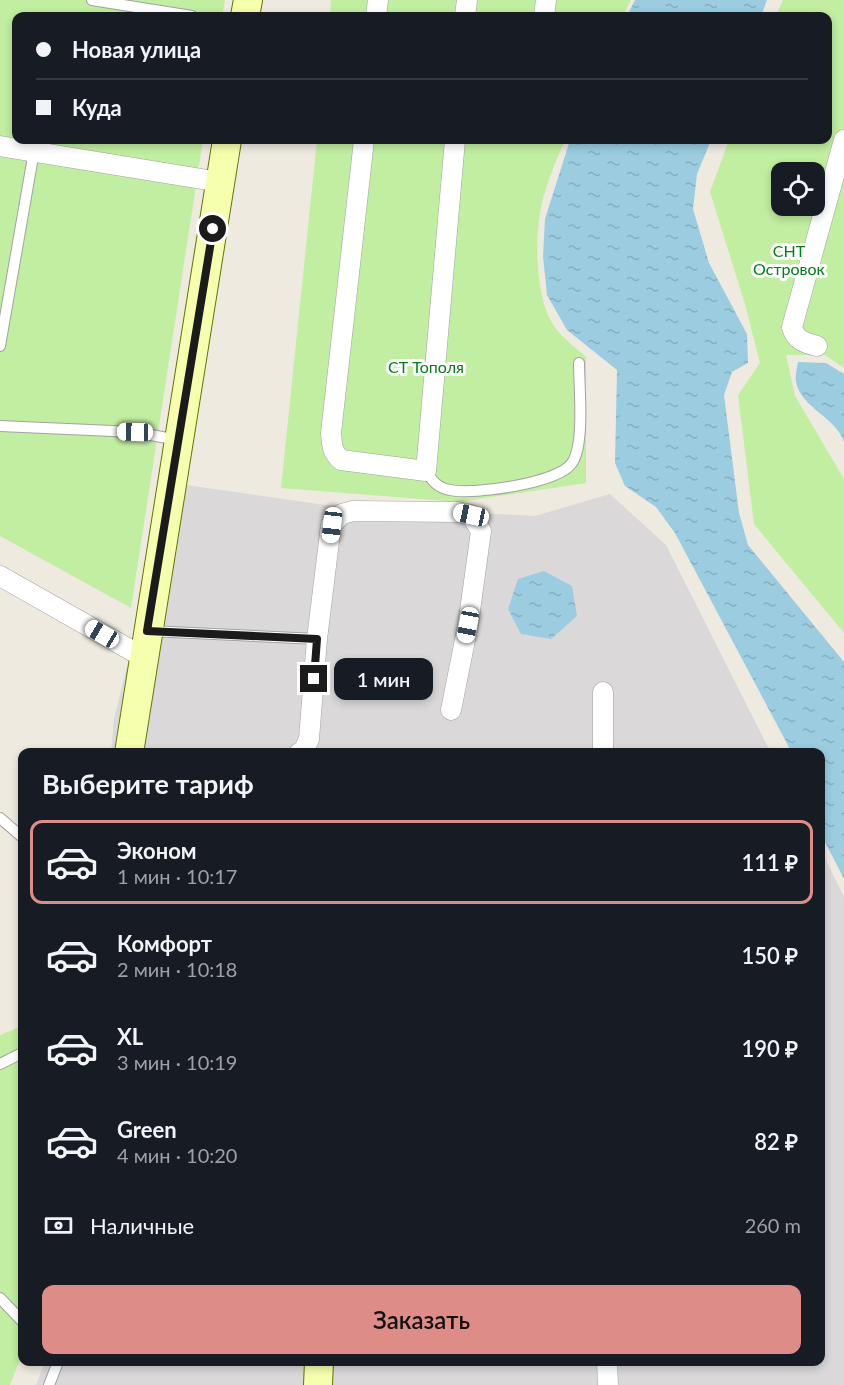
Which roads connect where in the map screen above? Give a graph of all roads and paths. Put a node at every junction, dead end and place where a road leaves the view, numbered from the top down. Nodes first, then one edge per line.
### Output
1 (92, 0) edge
2 (167, 12) edge
3 (844, 140) edge
4 (226, 144) edge
5 (364, 144) edge
6 (455, 144) edge
7 (0, 146) edge
8 (34, 151) junction
9 (220, 182) junction
10 (0, 346) edge
11 (817, 346) dead end
12 (579, 363) dead end
13 (0, 426) edge
14 (178, 440) junction
15 (426, 471) junction
16 (0, 576) edge
17 (317, 639) junction
18 (145, 644) junction
19 (603, 692) dead end
20 (451, 710) dead end
21 (130, 748) edge
22 (305, 748) edge
23 (603, 748) edge
24 (2, 822) edge
25 (18, 834) edge
26 (18, 1055) edge
27 (0, 1064) edge
28 (0, 1298) edge
29 (18, 1317) edge
30 (56, 1366) edge
31 (319, 1366) edge
32 (607, 1366) edge
33 (49, 1385) edge
34 (318, 1385) edge
35 (608, 1385) edge

1 - 2 lane
3 - 11 street
4 - 9 street
5 - 15 street
6 - 15 street
7 - 8 street
8 - 9 street
8 - 10 lane
9 - 14 street
12 - 15 lane
13 - 14 lane
14 - 18 street
16 - 18 street
17 - 18 lane
17 - 20 street
17 - 22 street
18 - 21 street
19 - 23 street
24 - 25 lane
26 - 27 lane
28 - 29 lane
30 - 33 lane
31 - 34 street
32 - 35 street

